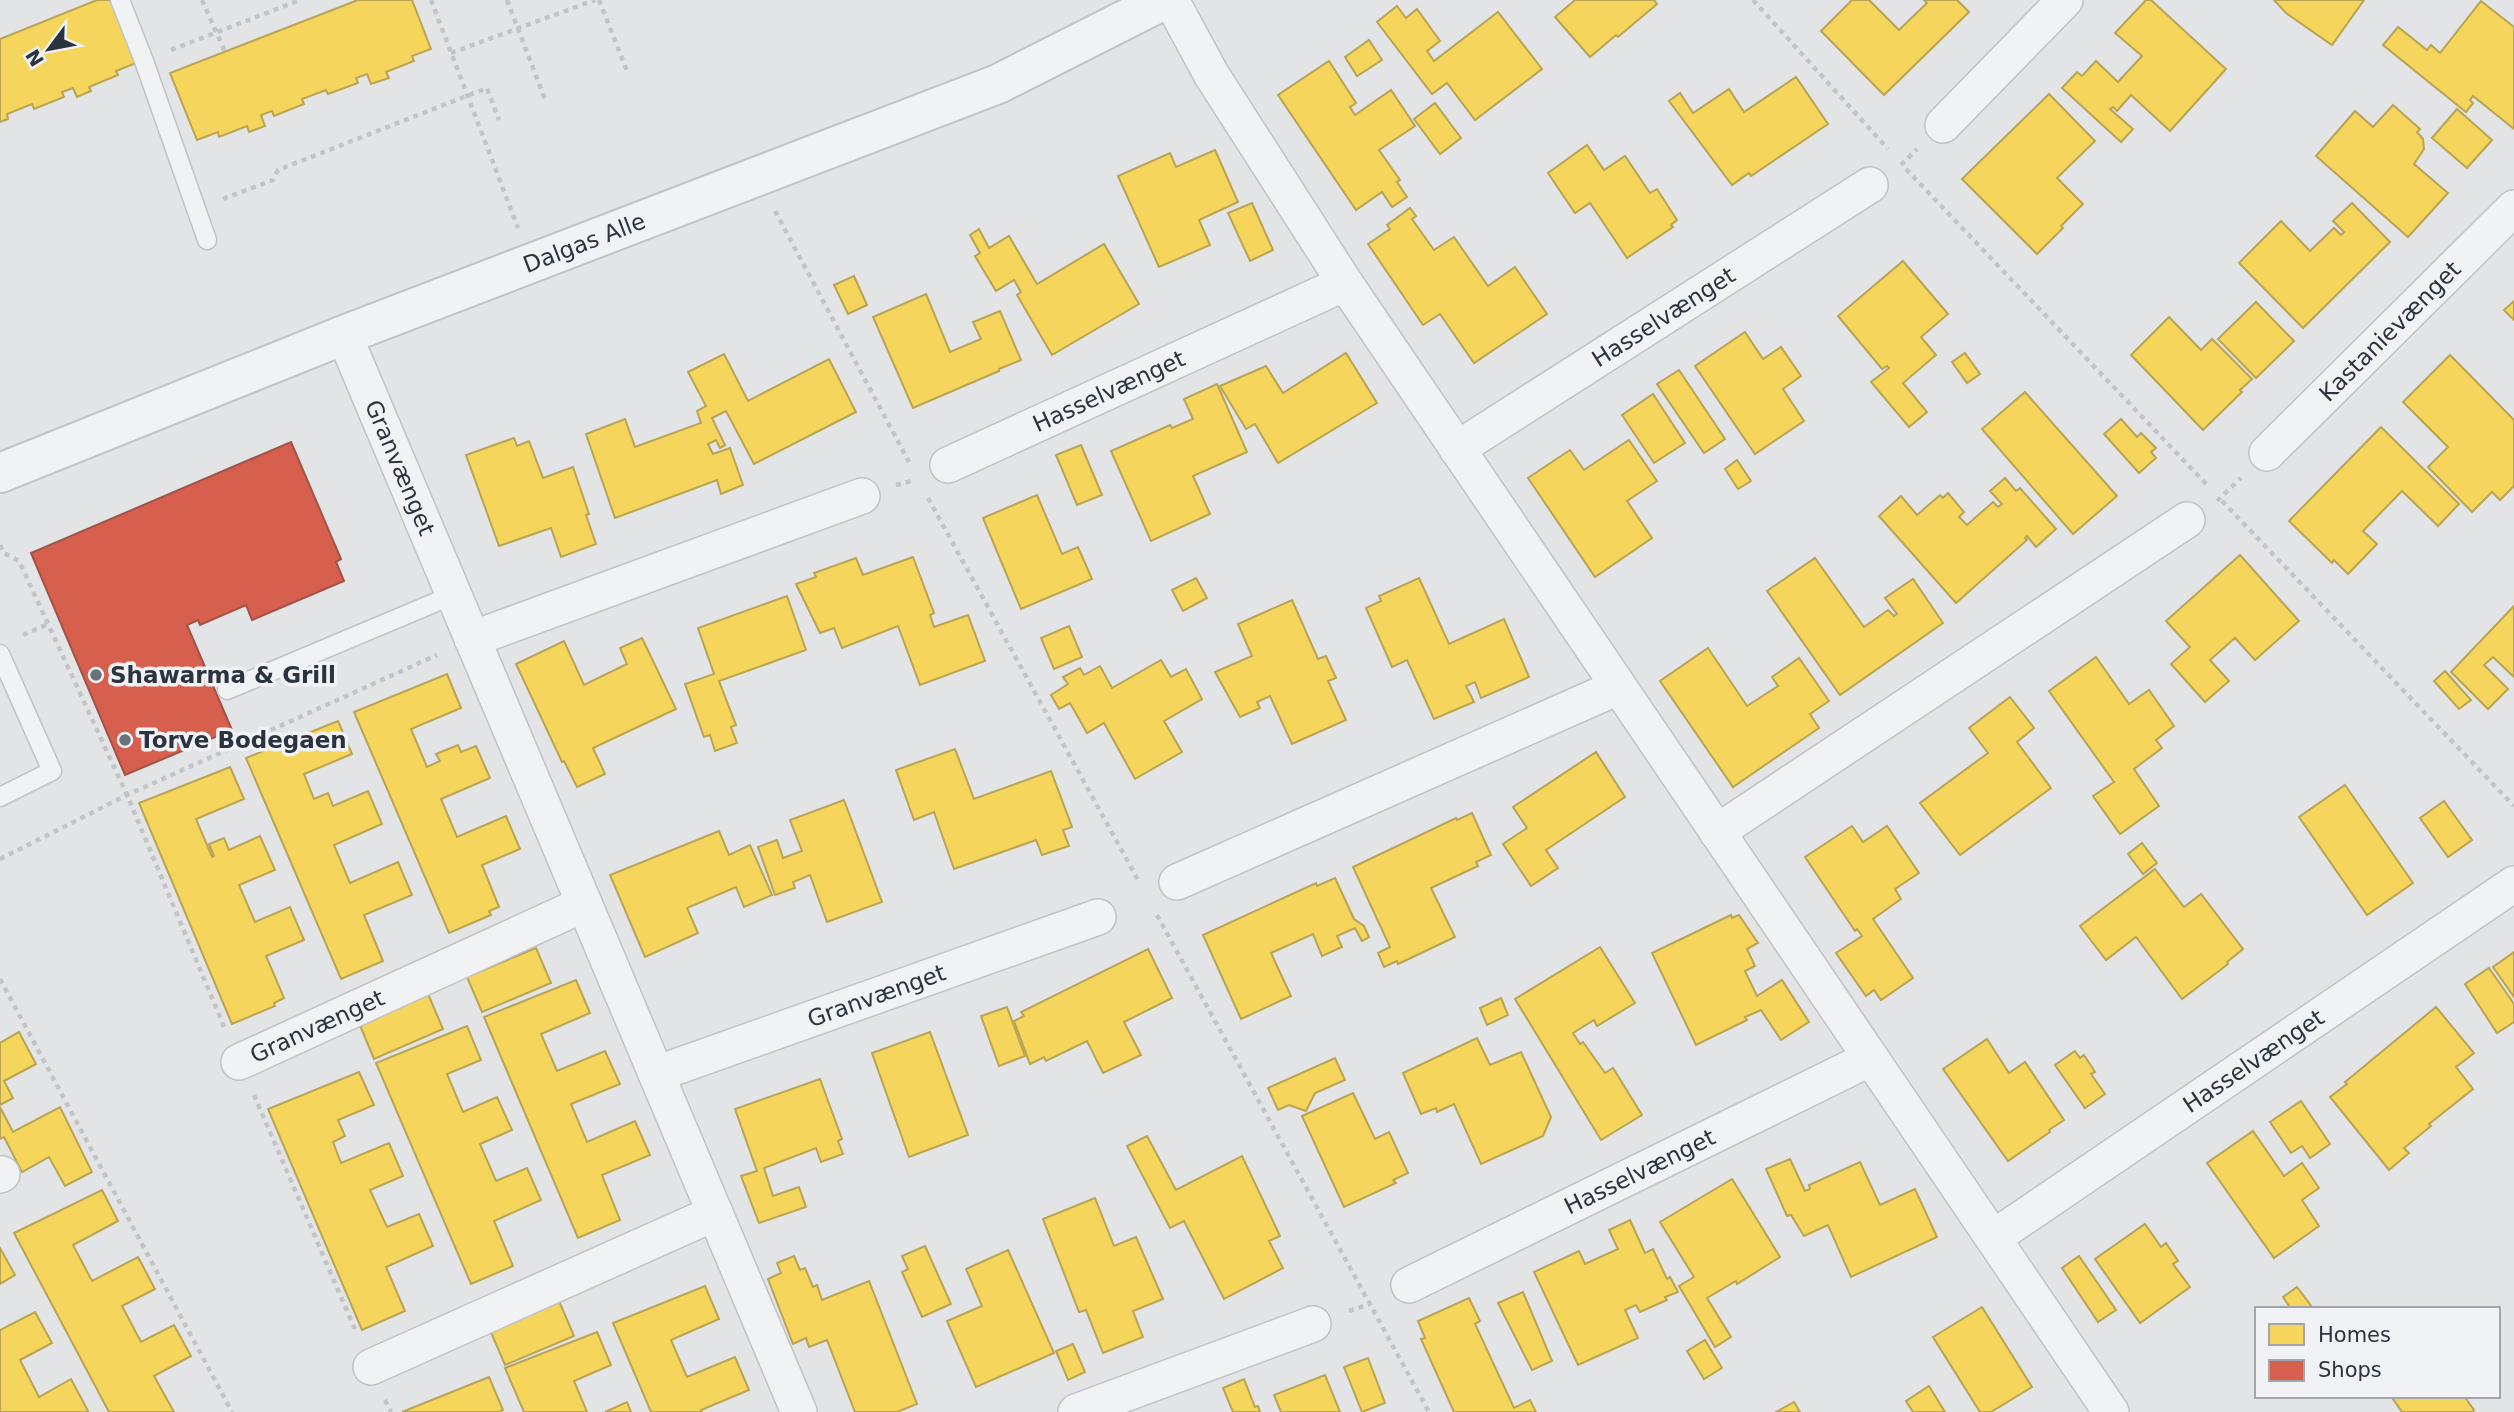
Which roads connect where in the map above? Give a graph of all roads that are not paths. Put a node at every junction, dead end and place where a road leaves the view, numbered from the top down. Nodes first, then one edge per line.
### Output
1 (120, 0) edge
2 (1164, 0) edge
3 (1171, 0) edge
4 (2065, 0) edge
5 (1943, 125) road end
6 (1870, 185) road end
7 (2514, 208) edge
8 (207, 240) dead end
9 (1345, 283) junction
10 (344, 335) junction
11 (1457, 449) junction
12 (2267, 453) road end
13 (0, 472) edge
14 (933, 472) road end
15 (862, 496) road end
16 (2187, 520) road end
17 (453, 595) junction
18 (472, 639) junction
19 (0, 654) edge
20 (1618, 687) junction
21 (227, 690) dead end
22 (0, 797) edge
23 (1717, 832) junction
24 (2514, 884) edge
25 (1162, 890) road end
26 (584, 904) junction
27 (1098, 917) dead end
28 (1871, 1058) junction
29 (239, 1062) road end
30 (656, 1074) junction
31 (715, 1213) junction
32 (1993, 1238) junction
33 (1409, 1285) road end
34 (1313, 1324) road end
35 (371, 1367) road end
36 (799, 1412) edge
37 (1076, 1412) edge
38 (2111, 1412) edge

1 - 8 lane
2 - 10 street, Dalgas Alle
3 - 9 street
4 - 5 street
6 - 11 street, Hasselvænget
7 - 12 street, Kastanievænget
9 - 11 street
9 - 14 street, Hasselvænget
10 - 13 street, Dalgas Alle
10 - 17 street, Granvænget
11 - 20 street
15 - 18 street
16 - 23 street
17 - 18 street, Granvænget
17 - 21 lane
18 - 26 street, Granvænget
19 - 22 lane
20 - 23 street
20 - 25 street
23 - 28 street
24 - 32 street, Hasselvænget
26 - 29 street, Granvænget
26 - 30 street, Granvænget
27 - 30 street, Granvænget
28 - 32 street
28 - 33 street, Hasselvænget
30 - 31 street, Granvænget
31 - 35 street
31 - 36 street, Granvænget
32 - 38 street
34 - 37 street

